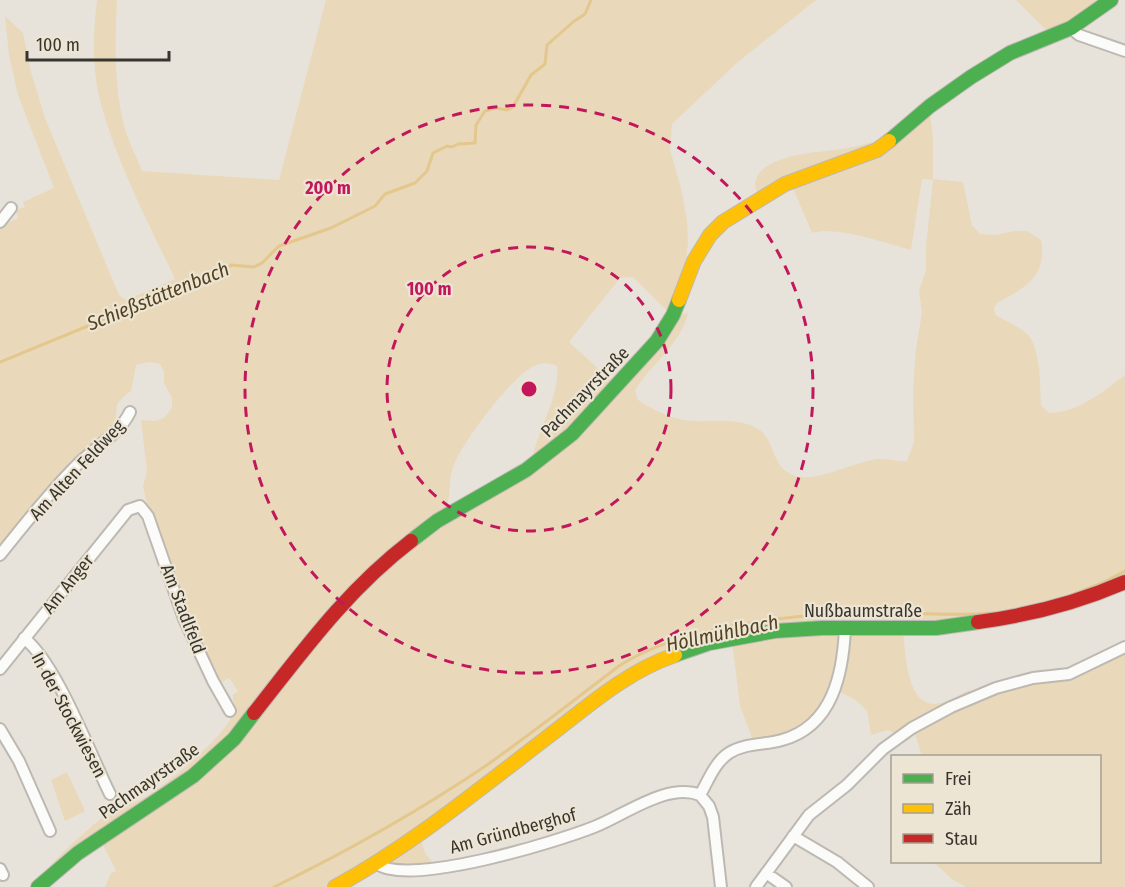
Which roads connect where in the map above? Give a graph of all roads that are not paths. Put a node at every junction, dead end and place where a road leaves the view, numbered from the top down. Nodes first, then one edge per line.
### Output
1 (1111, 0) edge
2 (1071, 28) junction
3 (1125, 51) edge
4 (11, 208) dead end
5 (0, 222) edge
6 (130, 412) dead end
7 (140, 506) joint
8 (0, 555) edge
9 (1125, 582) edge
10 (844, 628) junction
11 (24, 638) junction
12 (1125, 647) edge
13 (0, 669) edge
14 (230, 711) dead end
15 (0, 729) edge
16 (111, 794) dead end
17 (700, 795) junction
18 (50, 831) dead end
19 (793, 836) junction
20 (377, 864) junction
21 (766, 873) junction
22 (38, 887) edge
23 (335, 887) edge
24 (721, 887) edge
25 (756, 887) edge
26 (786, 887) edge
27 (868, 887) edge

1 - 2 street, Pachmayrstraße
2 - 3 street
2 - 22 street, Pachmayrstraße
4 - 5 street
6 - 8 street, Am Alten Feldweg
7 - 11 street, Am Anger
7 - 14 street, Am Stadlfeld
9 - 10 street, Nußbaumstraße
10 - 17 street
10 - 20 street, Nußbaumstraße
11 - 13 street, Am Anger
11 - 16 street, In der Stockwiesen
12 - 19 street
15 - 18 street
17 - 20 street, Am Gründberghof
17 - 24 street
19 - 21 street
19 - 27 street
20 - 23 street
21 - 25 street
21 - 26 street

